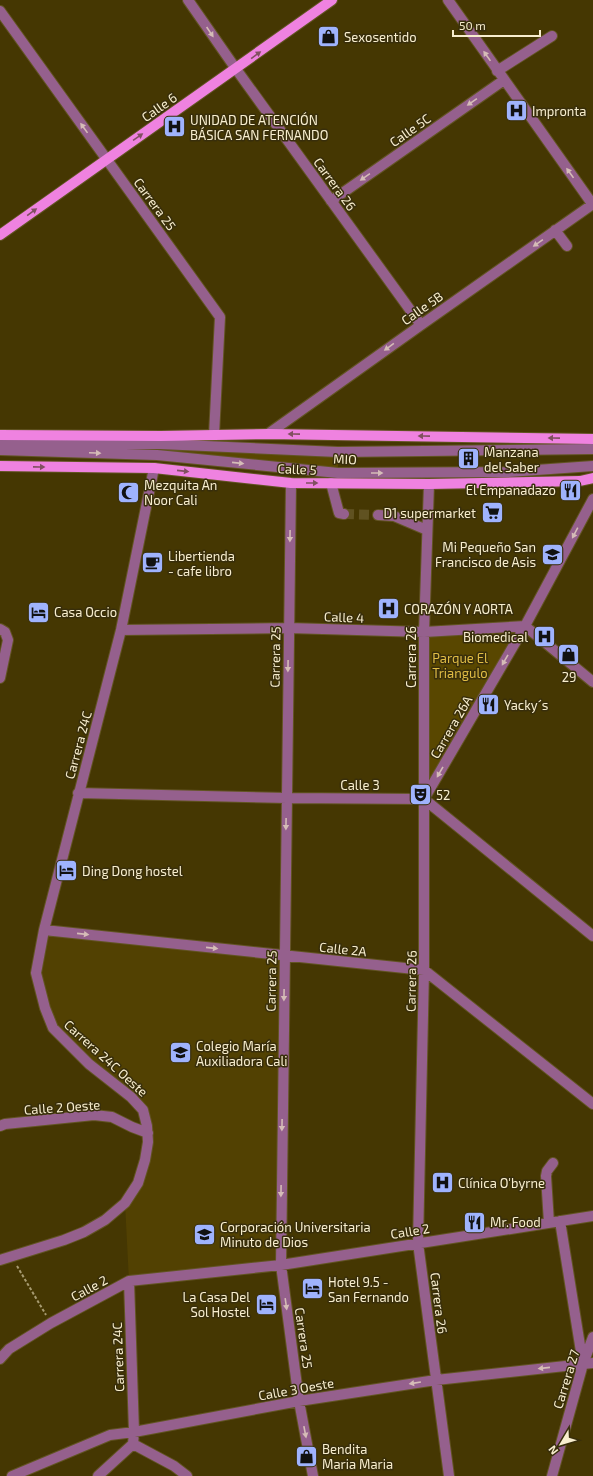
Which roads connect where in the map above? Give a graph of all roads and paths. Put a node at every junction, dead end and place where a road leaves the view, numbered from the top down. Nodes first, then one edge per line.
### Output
1 (188, 0) edge
2 (332, 0) edge
3 (448, 0) edge
4 (0, 11) edge
5 (552, 36) dead end
6 (236, 69) junction
7 (498, 71) junction
8 (504, 80) junction
9 (107, 159) junction
10 (331, 201) junction
11 (593, 204) edge
12 (555, 230) junction
13 (0, 235) edge
14 (567, 246) dead end
15 (421, 324) junction
16 (268, 434) junction
17 (0, 435) edge
18 (214, 435) junction
19 (593, 439) edge
20 (0, 442) edge
21 (593, 449) edge
22 (0, 450) edge
23 (0, 466) edge
24 (593, 466) edge
25 (154, 468) junction
26 (593, 478) edge
27 (291, 483) junction
28 (331, 483) junction
29 (429, 484) junction
30 (593, 499) edge
31 (344, 514) dead end
32 (378, 515) tunnel mouth
33 (427, 530) junction
34 (525, 626) junction
35 (289, 628) junction
36 (121, 630) junction
37 (2, 631) edge
38 (424, 632) junction
39 (0, 678) edge
40 (593, 682) edge
41 (78, 793) junction
42 (286, 798) junction
43 (424, 799) junction
44 (44, 930) junction
45 (593, 936) edge
46 (284, 956) junction
47 (424, 970) junction
48 (53, 1028) joint
49 (593, 1104) edge
50 (2, 1123) edge
51 (148, 1133) junction
52 (553, 1163) dead end
53 (593, 1216) edge
54 (560, 1221) junction
55 (549, 1222) junction
56 (418, 1243) junction
57 (11, 1256) junction
58 (0, 1260) edge
59 (281, 1265) junction
60 (129, 1281) junction
61 (51, 1323) junction
62 (593, 1336) edge
63 (0, 1359) edge
64 (588, 1364) edge
65 (436, 1380) junction
66 (299, 1401) junction
67 (134, 1432) junction
68 (133, 1444) junction
69 (12, 1476) edge
70 (98, 1476) edge
71 (187, 1476) edge
72 (313, 1476) edge
73 (449, 1476) edge
74 (552, 1476) edge

1 -> 6 street, Carrera 26
6 -> 2 main road, Calle 6
7 -> 3 street
9 -> 4 street, Carrera 25
5 - 7 street
9 -> 6 main road, Calle 6
6 - 10 street, Carrera 26
7 - 8 street
8 -> 10 street, Calle 5C
11 -> 8 street
13 -> 9 main road, Calle 6
9 - 18 street, Carrera 25
10 - 15 street, Carrera 26
11 - 12 street, Calle 5B
12 - 14 street
12 -> 15 street, Calle 5B
15 -> 16 street, Calle 5B
16 - 18 main road
19 -> 16 main road
17 - 18 main road
20 - 21 street, MIO
22 -> 24 street, MIO
23 -> 25 main road, Calle 5
25 -> 27 main road, Calle 5
25 - 36 street, Carrera 24C
26 - 29 main road, Calle 5
27 -> 28 main road, Calle 5
27 -> 35 street, Carrera 25
28 - 29 main road, Calle 5
28 - 31 street
29 - 33 street, Carrera 26
30 -> 34 street, Carrera 26A
32 - 33 street
33 - 38 street, Carrera 26
34 - 38 street, Calle 4
34 - 40 street
34 -> 43 street, Carrera 26A
35 - 36 street, Calle 4
35 - 38 street, Calle 4
35 -> 42 street, Carrera 25
36 - 41 street, Carrera 24C
37 - 39 street
38 - 43 street, Carrera 26
41 - 42 street, Calle 3
41 - 44 street, Carrera 24C
42 - 43 street, Calle 3
42 -> 46 street, Carrera 25
43 - 45 street
43 - 47 street, Carrera 26
44 -> 46 street, Calle 2A
44 - 48 street, Carrera 24C
46 - 47 street, Calle 2A
46 -> 59 street, Carrera 25
47 - 49 street
47 - 56 street, Carrera 26
48 - 51 street, Carrera 24C Oeste
50 - 51 street, Calle 2 Oeste
51 - 57 street, Carrera 24C Oeste
52 - 55 street
53 - 54 street, Calle 2
54 - 55 street, Calle 2
54 - 64 street
55 - 56 street, Calle 2
56 - 59 street, Calle 2
56 - 65 street, Carrera 26
57 - 58 street, Carrera 24C Oeste
57 - 61 path
59 - 60 street, Calle 2
59 -> 66 street, Carrera 25
60 - 61 street, Calle 2
60 - 67 street, Carrera 24C
61 - 63 street, Calle 2
62 - 64 street, Carrera 27
64 -> 65 street, Calle 3 Oeste
64 - 74 street, Carrera 27
65 -> 66 street, Calle 3 Oeste
65 - 73 street, Carrera 26
66 - 67 street, Calle 3 Oeste
66 -> 72 street, Carrera 25
67 - 68 street, Carrera 24C
67 - 69 street, Calle 3 Oeste
68 - 70 street
68 - 71 street

